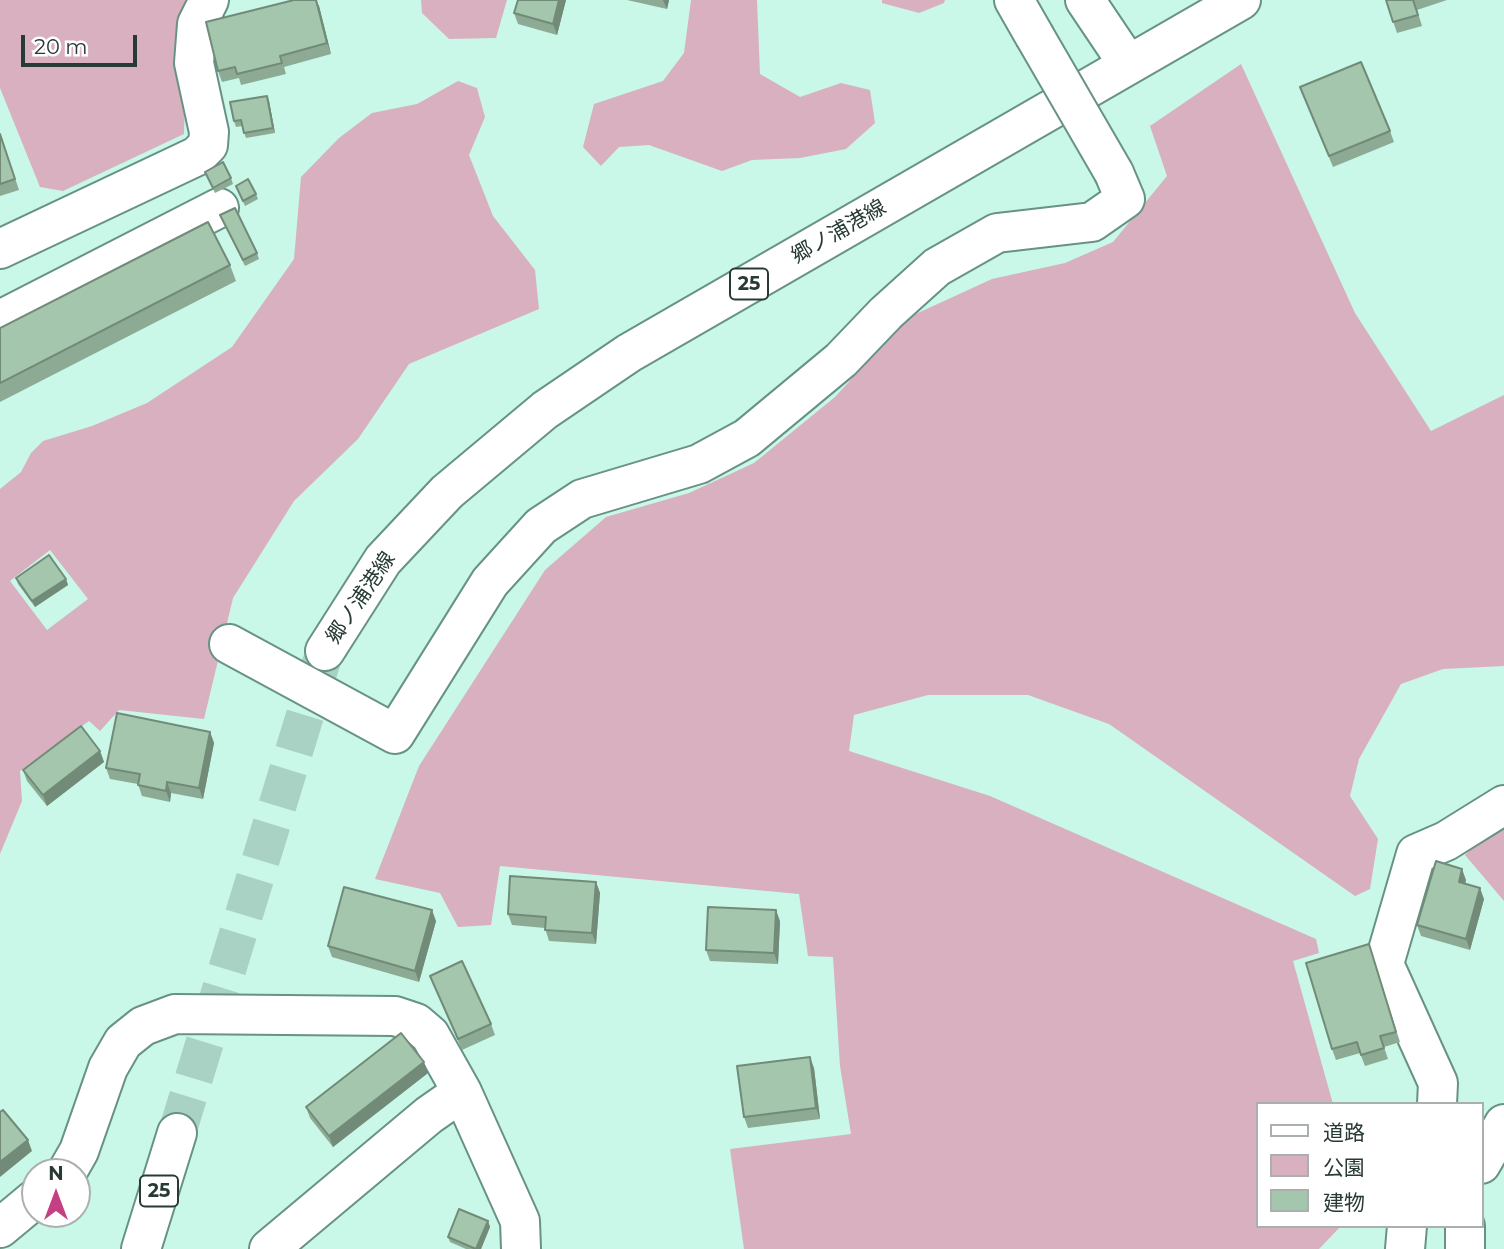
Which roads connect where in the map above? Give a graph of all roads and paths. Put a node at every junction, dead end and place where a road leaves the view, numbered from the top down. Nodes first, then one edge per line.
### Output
1 (209, 0) edge
2 (1014, 0) edge
3 (1086, 0) edge
4 (1241, 0) edge
5 (1128, 64) junction
6 (219, 208) dead end
7 (0, 249) edge
8 (0, 320) edge
9 (229, 644) dead end
10 (325, 651) tunnel mouth
11 (1504, 805) edge
12 (462, 1093) junction
13 (1437, 1102) edge
14 (1504, 1124) edge
15 (177, 1133) tunnel mouth
16 (75, 1158) edge
17 (1483, 1161) edge
18 (21, 1211) edge
19 (0, 1228) edge
20 (1407, 1228) edge
21 (1465, 1228) edge
22 (141, 1249) edge
23 (268, 1249) edge
24 (521, 1249) edge
25 (1405, 1249) edge
26 (1465, 1249) edge

1 - 7 street
2 - 9 street, bridge
3 - 5 street
4 - 5 street, 郷ノ浦港線 / 25
5 - 10 street, 郷ノ浦港線 / 25
6 - 8 street
11 - 13 street
12 - 16 street
12 - 23 street
12 - 24 street
14 - 17 street
15 - 22 street, 25
18 - 19 street
20 - 25 street
21 - 26 street

